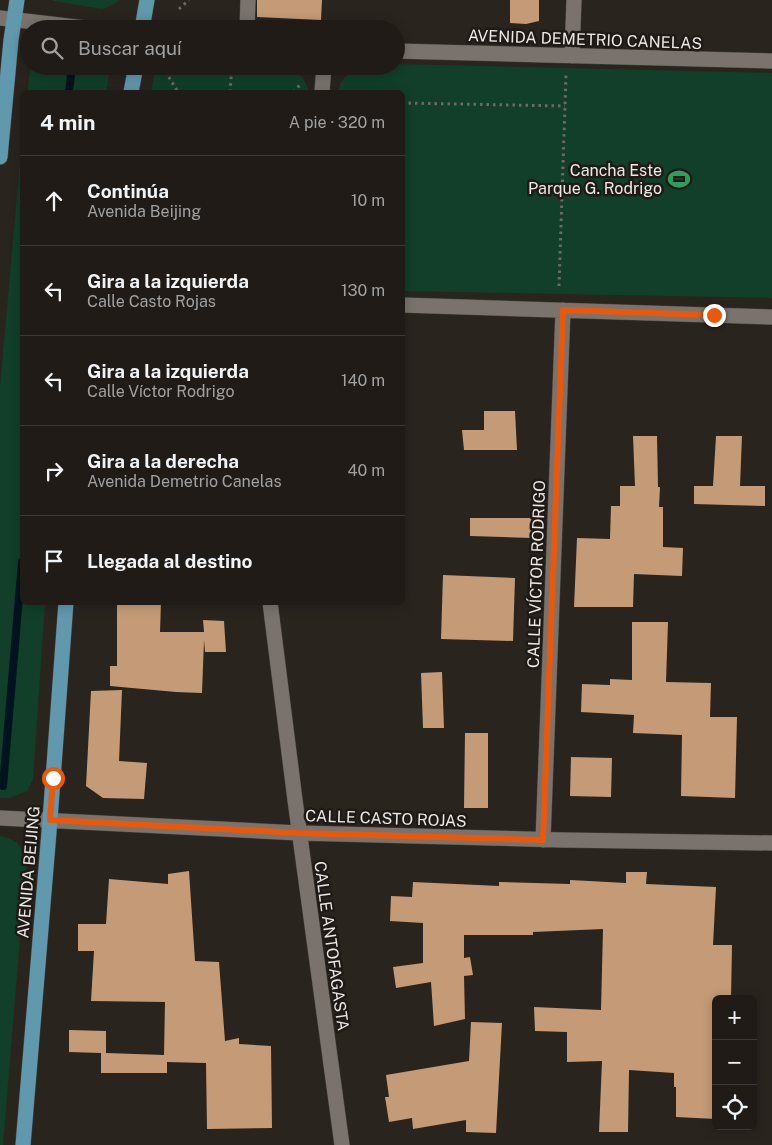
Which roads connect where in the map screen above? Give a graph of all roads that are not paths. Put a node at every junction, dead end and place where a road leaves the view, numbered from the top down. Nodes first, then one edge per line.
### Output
1 (17, 0) edge
2 (147, 0) edge
3 (248, 0) edge
4 (574, 0) edge
5 (7, 18) edge
6 (23, 20) edge
7 (144, 20) edge
8 (247, 20) edge
9 (405, 52) edge
10 (572, 56) junction
11 (772, 61) edge
12 (134, 75) edge
13 (323, 75) edge
14 (131, 90) edge
15 (322, 90) edge
16 (0, 157) edge
17 (405, 305) edge
18 (563, 310) junction
19 (772, 317) edge
20 (66, 605) edge
21 (270, 605) edge
22 (0, 818) edge
23 (50, 820) junction
24 (300, 833) junction
25 (543, 840) junction
26 (772, 843) edge
27 (23, 1145) edge
28 (342, 1145) edge

1 - 5 main road
2 - 7 main road
3 - 8 street
4 - 10 street
5 - 6 street
5 - 16 main road
9 - 10 street, AVENIDA DEMETRIO CANELAS
10 - 11 street, AVENIDA DEMETRIO CANELAS
12 - 14 main road
13 - 15 street
17 - 18 street
18 - 19 street
18 - 25 street, CALLE VÍCTOR RODRIGO
20 - 23 main road, AVENIDA BEIJING
21 - 24 street, CALLE ANTOFAGASTA
22 - 23 street, CALLE CASTO ROJAS
23 - 24 street, CALLE CASTO ROJAS
23 - 27 main road, AVENIDA BEIJING
24 - 25 street, CALLE CASTO ROJAS
24 - 28 street, CALLE ANTOFAGASTA
25 - 26 street, CALLE CASTO ROJAS

